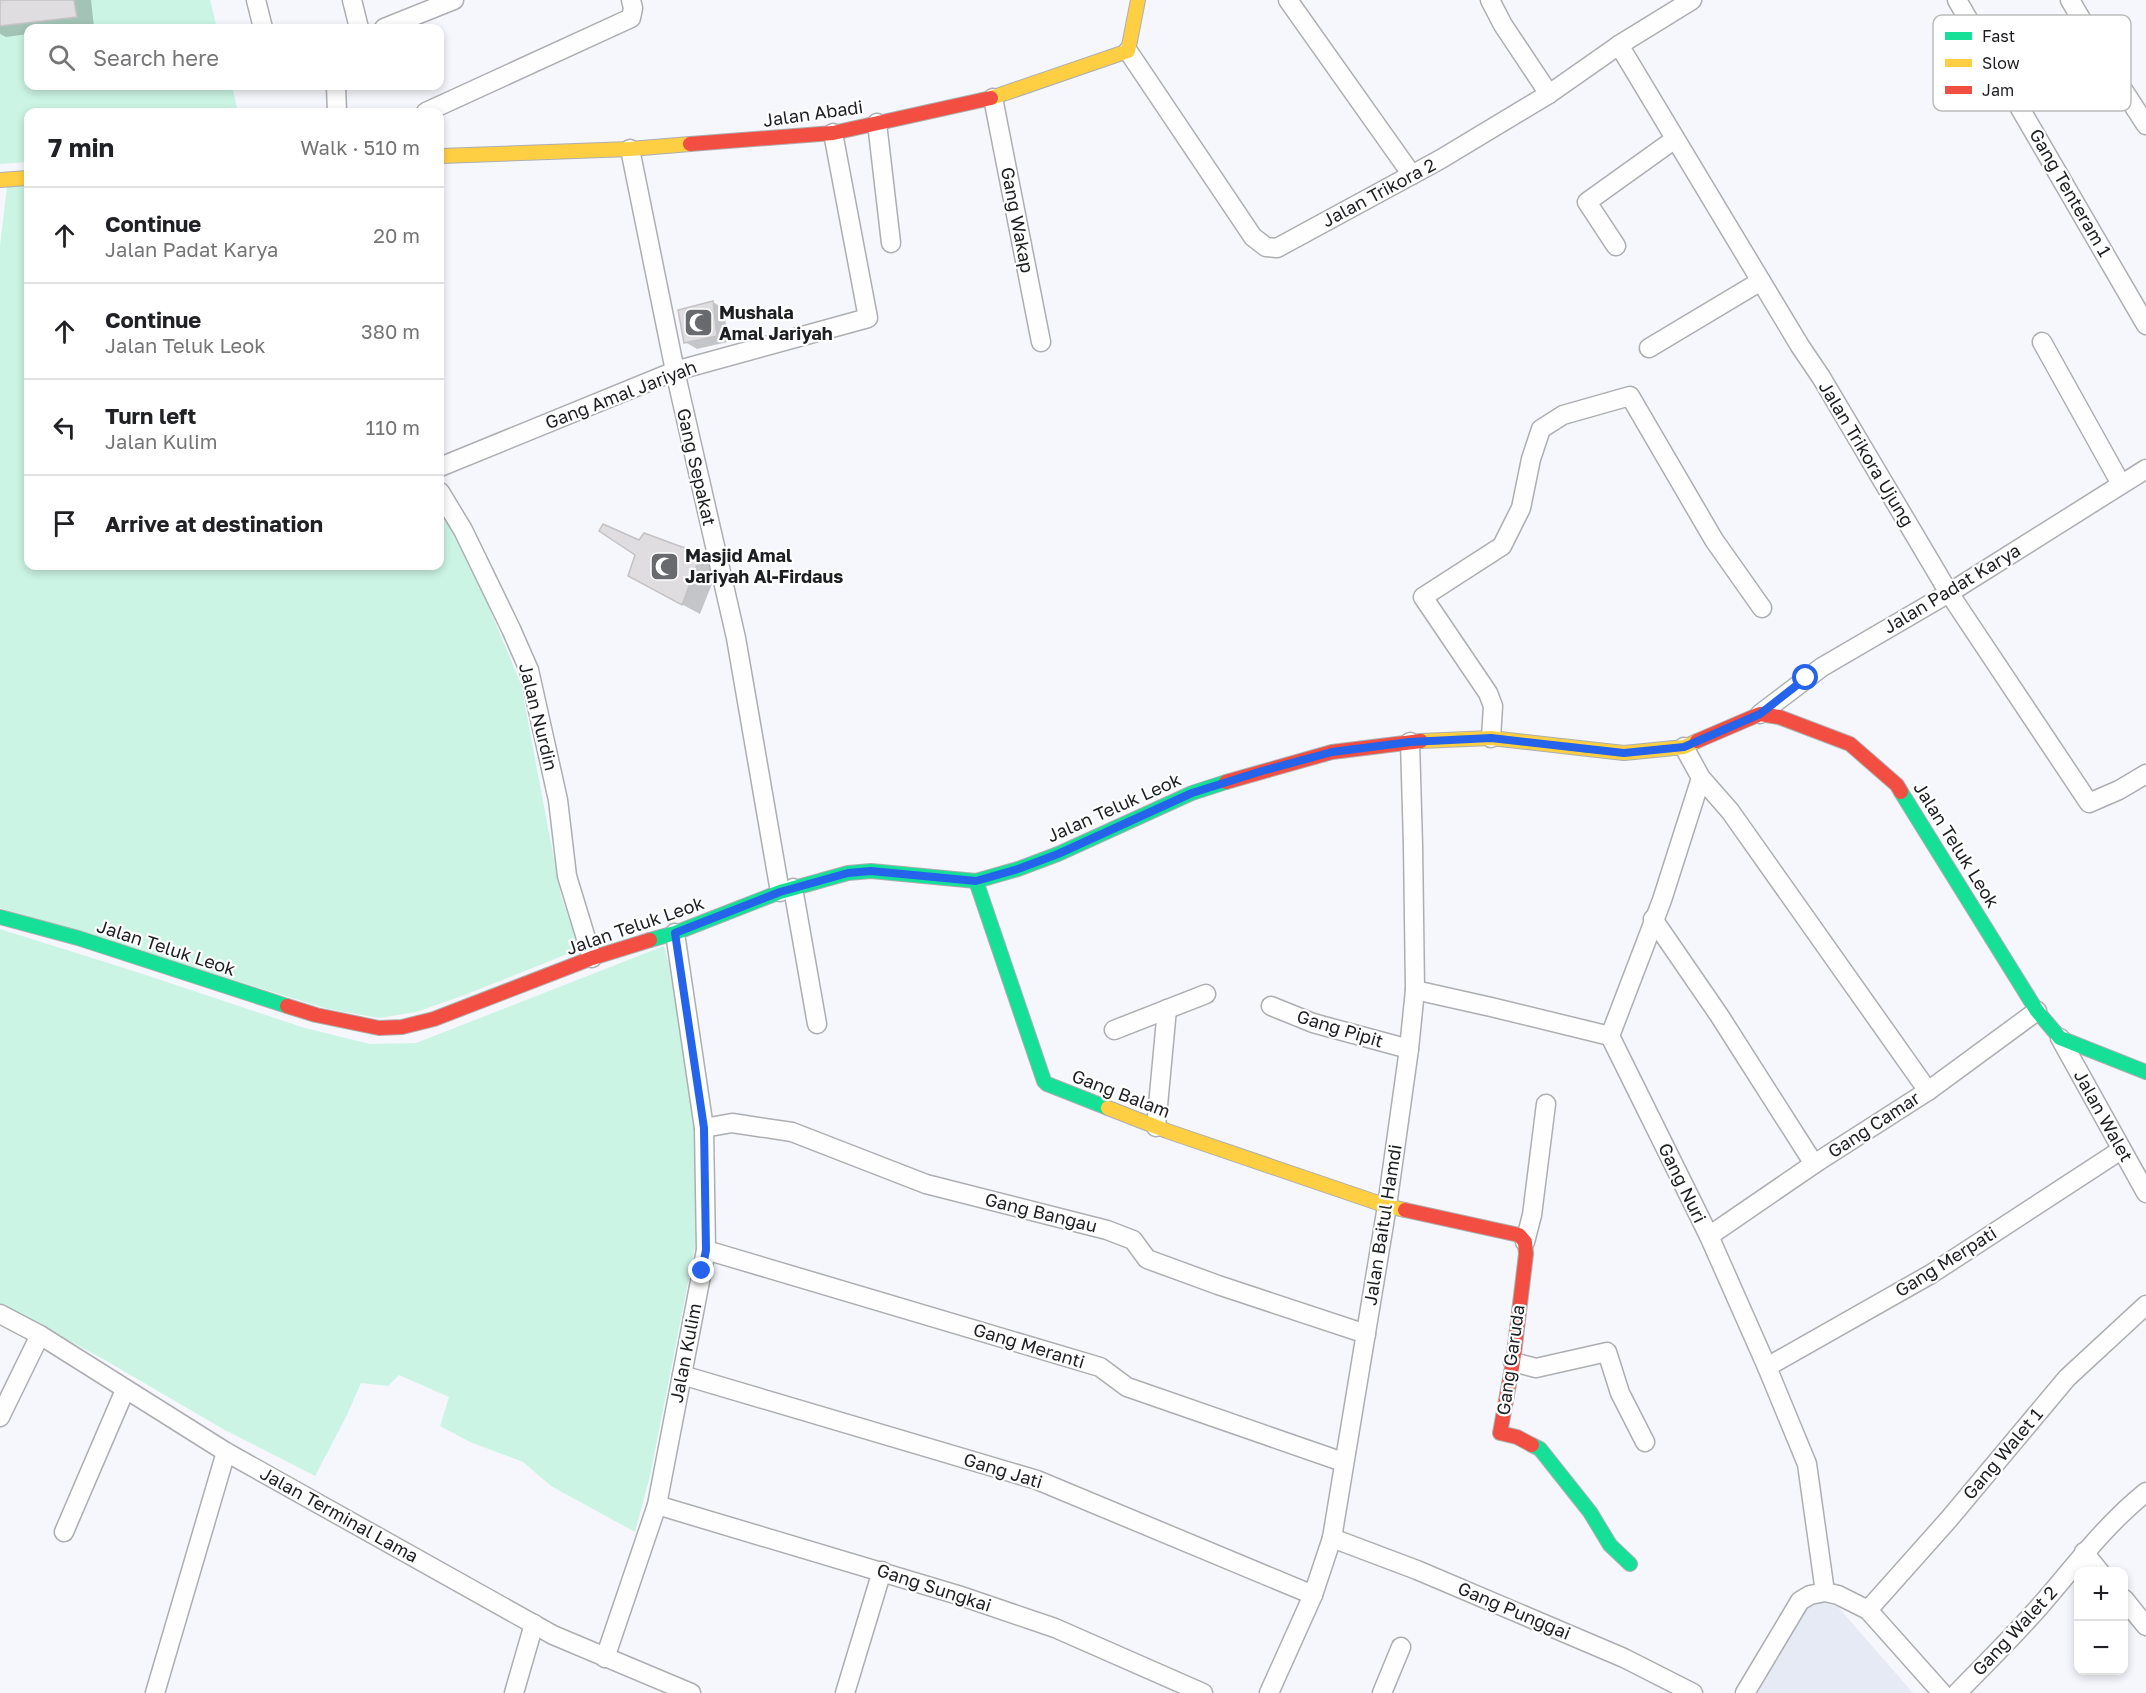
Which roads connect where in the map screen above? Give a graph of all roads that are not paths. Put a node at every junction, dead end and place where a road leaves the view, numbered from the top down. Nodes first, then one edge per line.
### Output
1 (256, 0) edge
2 (352, 0) edge
3 (631, 0) edge
4 (1138, 0) edge
5 (1288, 0) edge
6 (1490, 0) edge
7 (1957, 0) edge
8 (2070, 0) edge
9 (448, 1) edge
10 (1680, 3) edge
11 (1966, 15) edge
12 (2079, 15) edge
13 (262, 24) edge
14 (357, 24) edge
15 (393, 24) edge
16 (1619, 45) junction
17 (1128, 51) junction
18 (336, 90) edge
19 (1549, 94) junction
20 (993, 98) junction
21 (2131, 102) edge
22 (337, 108) edge
23 (435, 108) edge
24 (2022, 111) edge
25 (878, 123) junction
26 (2146, 125) edge
27 (833, 133) junction
28 (1675, 139) junction
29 (630, 149) junction
30 (444, 156) edge
31 (1412, 176) junction
32 (24, 178) edge
33 (0, 180) edge
34 (891, 243) dead end
35 (1616, 246) dead end
36 (1761, 281) junction
37 (2146, 325) edge
38 (1041, 342) dead end
39 (2042, 342) dead end
40 (1649, 348) dead end
41 (675, 371) junction
42 (444, 466) edge
43 (2146, 468) edge
44 (2121, 484) junction
45 (444, 499) edge
46 (1948, 593) junction
47 (1762, 608) dead end
48 (1760, 714) junction
49 (1491, 738) junction
50 (1410, 742) junction
51 (1684, 747) junction
52 (2146, 774) edge
53 (1701, 778) junction
54 (976, 881) junction
55 (786, 890) junction
56 (0, 917) edge
57 (1653, 919) junction
58 (675, 933) junction
59 (592, 958) junction
60 (1415, 990) junction
61 (1206, 994) dead end
62 (1271, 1006) dead end
63 (1167, 1009) junction
64 (2037, 1011) junction
65 (817, 1024) dead end
66 (1114, 1030) dead end
67 (1610, 1036) junction
68 (2060, 1038) junction
69 (1409, 1050) junction
70 (2146, 1072) edge
71 (1928, 1090) junction
72 (1546, 1104) dead end
73 (1156, 1127) junction
74 (704, 1128) junction
75 (2121, 1150) junction
76 (1814, 1164) junction
77 (2146, 1193) edge
78 (1387, 1206) junction
79 (1709, 1236) junction
80 (1526, 1242) junction
81 (706, 1250) junction
82 (2146, 1305) edge
83 (0, 1314) edge
84 (1366, 1334) junction
85 (40, 1335) junction
86 (1513, 1362) junction
87 (1767, 1367) junction
88 (682, 1375) junction
89 (125, 1390) junction
90 (0, 1417) edge
91 (1645, 1442) dead end
92 (225, 1452) junction
93 (1343, 1462) junction
94 (2146, 1492) edge
95 (657, 1505) junction
96 (64, 1532) dead end
97 (1332, 1538) junction
98 (2084, 1552) junction
99 (1630, 1564) dead end
100 (2096, 1567) edge
101 (882, 1571) junction
102 (1825, 1592) junction
103 (1313, 1595) junction
104 (2128, 1604) edge
105 (1868, 1610) junction
106 (534, 1624) junction
107 (2146, 1626) edge
108 (1401, 1647) dead end
109 (605, 1658) junction
110 (155, 1693) edge
111 (513, 1693) edge
112 (691, 1693) edge
113 (845, 1693) edge
114 (1203, 1693) edge
115 (1269, 1693) edge
116 (1382, 1693) edge
117 (1693, 1693) edge
118 (1745, 1693) edge
119 (1942, 1693) edge
120 (1958, 1693) edge

1 - 13 street
2 - 14 street
3 - 23 street
4 - 17 street
5 - 31 street
6 - 19 street
7 - 11 street, Gang Tenteram 1
8 - 12 street
9 - 15 street
10 - 16 street, Jalan Trikora 2
16 - 19 street, Jalan Trikora 2
16 - 28 street, Jalan Trikora Ujung
17 - 20 street, Jalan Abadi
17 - 31 street, Jalan Trikora 2
18 - 22 street
19 - 31 street, Jalan Trikora 2
20 - 25 street, Jalan Abadi
20 - 38 street, Gang Wakap
21 - 26 street
24 - 37 street, Gang Tenteram 1
25 - 27 street, Jalan Abadi
25 - 34 street
27 - 29 street, Jalan Abadi
27 - 41 street, Gang Amal Jariyah
28 - 35 street
28 - 36 street, Jalan Trikora Ujung
29 - 30 street, Jalan Abadi
29 - 41 street, Gang Sepakat
32 - 33 street
36 - 40 street
36 - 46 street, Jalan Trikora Ujung
39 - 44 street
41 - 42 street, Gang Amal Jariyah
41 - 55 street, Gang Sepakat
43 - 44 street, Jalan Padat Karya
44 - 46 street, Jalan Padat Karya
45 - 59 street, Jalan Nurdin
46 - 48 street, Jalan Padat Karya
46 - 52 street, Jalan Trikora Ujung
47 - 49 street
48 - 51 street, Jalan Teluk Leok
48 - 64 street, Jalan Teluk Leok
49 - 50 street, Jalan Teluk Leok
49 - 51 street, Jalan Teluk Leok
50 - 54 street, Jalan Teluk Leok
50 - 60 street, Jalan Baitul Hamdi
51 - 53 street
53 - 57 street
53 - 71 street
54 - 55 street, Jalan Teluk Leok
54 - 73 street, Gang Balam
55 - 58 street, Jalan Teluk Leok
55 - 65 street, Gang Sepakat
56 - 59 street, Jalan Teluk Leok
57 - 67 street
57 - 76 street
58 - 59 street, Jalan Teluk Leok
58 - 74 street, Jalan Kulim
60 - 67 street
60 - 69 street, Jalan Baitul Hamdi
61 - 63 street
62 - 69 street, Gang Pipit
63 - 66 street
63 - 73 street
64 - 68 street, Jalan Teluk Leok
64 - 71 street, Gang Camar
67 - 79 street, Gang Nuri
68 - 70 street, Jalan Teluk Leok
68 - 75 street, Jalan Walet
69 - 78 street, Jalan Baitul Hamdi
71 - 76 street, Gang Camar
72 - 80 street, Gang Garuda
73 - 78 street, Gang Balam
74 - 81 street, Jalan Kulim
74 - 84 street, Gang Bangau
75 - 77 street, Jalan Walet
75 - 87 street, Gang Merpati
76 - 79 street, Gang Camar
78 - 80 street
78 - 84 street, Jalan Baitul Hamdi
79 - 87 street, Gang Nuri
80 - 86 street, Gang Garuda
81 - 88 street, Jalan Kulim
81 - 93 street, Gang Meranti
82 - 105 street, Gang Walet 1
83 - 85 street, Jalan Terminal Lama
84 - 93 street, Jalan Baitul Hamdi
85 - 89 street, Jalan Terminal Lama
85 - 90 street
86 - 91 street
86 - 99 street, Gang Garuda
87 - 102 street, Gang Nuri
88 - 95 street, Jalan Kulim
88 - 103 street, Gang Jati
89 - 92 street, Jalan Terminal Lama
89 - 96 street
92 - 106 street, Jalan Terminal Lama
92 - 110 street
93 - 97 street, Jalan Baitul Hamdi
94 - 98 street, Gang Walet 2
95 - 101 street, Gang Sungkai
95 - 109 street, Jalan Kulim
97 - 103 street, Jalan Baitul Hamdi
97 - 117 street, Gang Punggai
98 - 100 street
98 - 120 street, Gang Walet 2
101 - 113 street
101 - 114 street, Gang Sungkai
102 - 105 street
102 - 118 street
103 - 115 street, Jalan Baitul Hamdi
104 - 107 street
105 - 119 street
106 - 109 street, Jalan Terminal Lama
106 - 111 street
108 - 116 street
109 - 112 street, Jalan Terminal Lama

